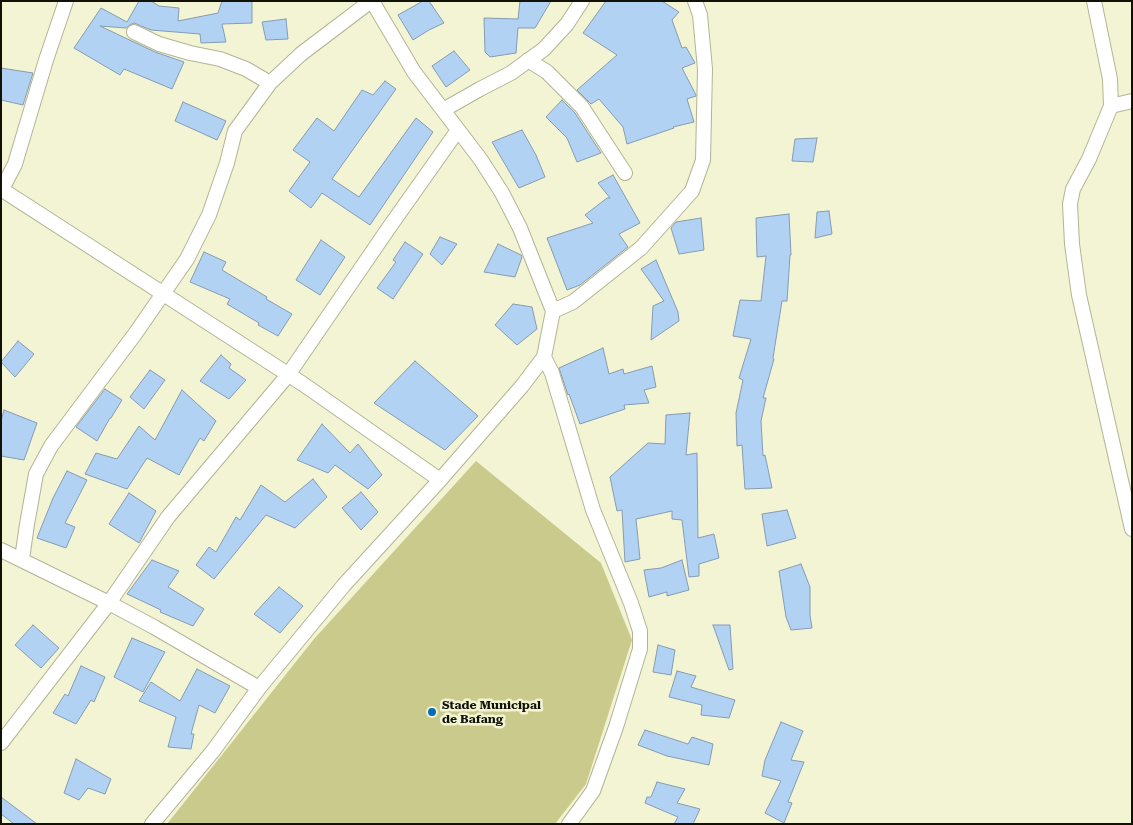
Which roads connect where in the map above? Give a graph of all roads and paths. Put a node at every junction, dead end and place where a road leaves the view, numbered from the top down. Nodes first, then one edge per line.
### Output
1 (66, 1) edge
2 (372, 1) edge
3 (582, 1) edge
4 (695, 1) edge
5 (1094, 1) edge
6 (134, 32) dead end
7 (528, 60) junction
8 (270, 83) junction
9 (1132, 101) edge
10 (1111, 106) junction
11 (444, 110) junction
12 (458, 130) junction
13 (626, 173) dead end
14 (2, 190) edge
15 (163, 293) junction
16 (553, 311) junction
17 (544, 358) junction
18 (288, 375) junction
19 (440, 480) junction
20 (1132, 529) edge
21 (1, 550) edge
22 (22, 559) junction
23 (109, 603) junction
24 (259, 688) junction
25 (1, 743) edge
26 (152, 824) edge
27 (569, 824) edge

1 - 14 street
2 - 8 street
2 - 11 street
3 - 7 street
4 - 16 street
5 - 10 street
6 - 8 street
7 - 11 street
7 - 13 street
8 - 15 street
9 - 10 street
10 - 20 street
11 - 12 street
12 - 16 street
12 - 18 street
14 - 15 street
15 - 18 street
15 - 22 street
16 - 17 street
17 - 19 street
17 - 27 street
18 - 19 street
18 - 23 street
19 - 24 street
21 - 22 street
22 - 23 street
23 - 24 street
23 - 25 street
24 - 26 street

